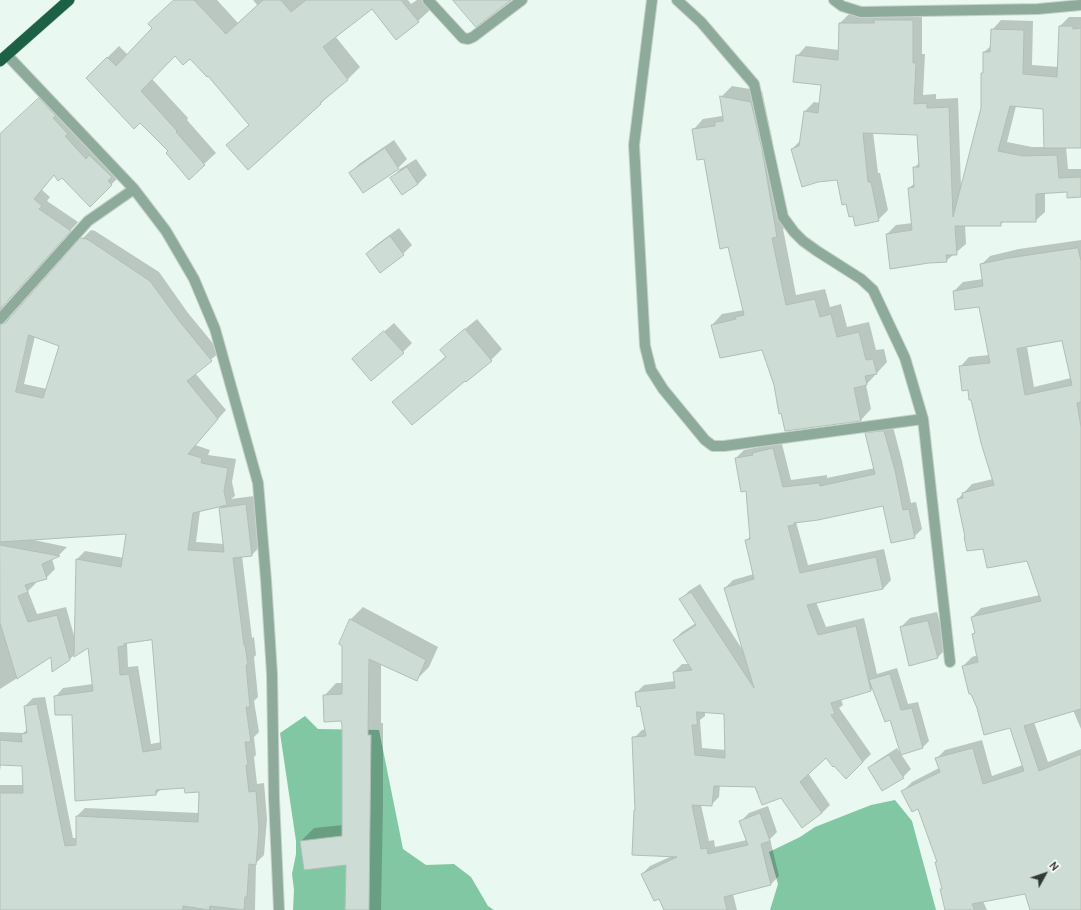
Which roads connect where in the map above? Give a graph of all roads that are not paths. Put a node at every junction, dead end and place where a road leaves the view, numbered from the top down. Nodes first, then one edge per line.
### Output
1 (68, 0) edge
2 (428, 0) edge
3 (522, 0) edge
4 (652, 0) edge
5 (677, 0) edge
6 (834, 0) edge
7 (1081, 5) edge
8 (4, 58) edge
9 (134, 189) junction
10 (0, 319) edge
11 (923, 419) junction
12 (950, 662) dead end
13 (279, 910) edge

1 - 8 highway
2 - 3 street
4 - 11 street
5 - 11 street
6 - 7 street
8 - 9 street
9 - 10 street
9 - 13 street
11 - 12 street

